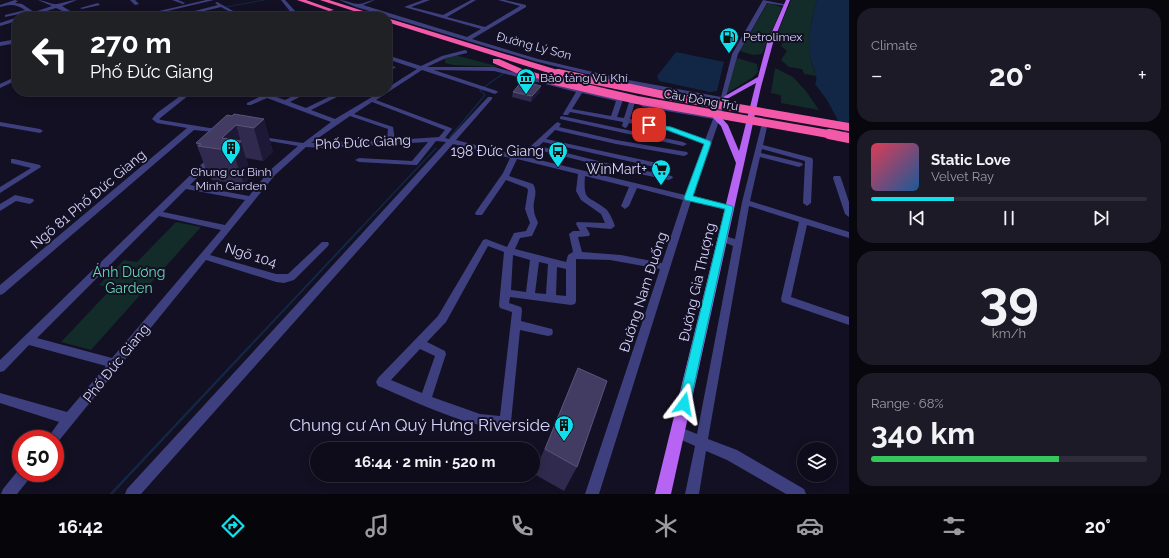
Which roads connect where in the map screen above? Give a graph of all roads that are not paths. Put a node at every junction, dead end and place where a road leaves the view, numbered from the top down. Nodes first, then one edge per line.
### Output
1 (18, 0) edge
2 (40, 0) edge
3 (75, 0) edge
4 (132, 0) edge
5 (174, 0) edge
6 (212, 0) edge
7 (283, 0) edge
8 (300, 0) edge
9 (323, 0) edge
10 (342, 0) edge
11 (373, 0) edge
12 (428, 0) edge
13 (474, 0) edge
14 (500, 0) edge
15 (202, 1) edge
16 (766, 1) edge
17 (787, 2) edge
18 (11, 3) junction
19 (183, 3) dead end
20 (98, 4) dead end
21 (137, 4) dead end
22 (0, 6) edge
23 (55, 6) junction
24 (221, 6) junction
25 (358, 6) junction
26 (82, 8) dead end
27 (165, 11) joint
28 (227, 11) junction
29 (31, 12) joint
30 (70, 12) edge
31 (160, 12) edge
32 (195, 12) edge
33 (222, 12) edge
34 (232, 12) edge
35 (293, 12) edge
36 (339, 12) edge
37 (363, 12) edge
38 (373, 12) edge
39 (12, 15) edge
40 (7, 16) dead end
41 (442, 17) junction
42 (392, 18) edge
43 (392, 19) edge
44 (0, 20) edge
45 (11, 21) joint
46 (0, 25) edge
47 (485, 28) junction
48 (6, 29) dead end
49 (392, 30) edge
50 (470, 37) junction
51 (12, 38) edge
52 (0, 41) edge
53 (12, 41) edge
54 (0, 44) edge
55 (12, 47) edge
56 (452, 48) junction
57 (0, 50) edge
58 (465, 52) junction
59 (392, 58) edge
60 (438, 59) junction
61 (470, 68) junction
62 (422, 70) junction
63 (556, 75) junction
64 (760, 78) junction
65 (12, 80) edge
66 (0, 86) edge
67 (392, 87) edge
68 (580, 91) junction
69 (184, 96) edge
70 (265, 96) joint
71 (298, 96) edge
72 (334, 96) edge
73 (377, 96) edge
74 (723, 99) junction
75 (371, 100) junction
76 (620, 100) junction
77 (632, 102) junction
78 (284, 103) junction
79 (249, 104) dead end
80 (307, 110) junction
81 (568, 110) junction
82 (349, 114) junction
83 (562, 118) junction
84 (717, 118) junction
85 (613, 119) junction
86 (627, 121) junction
87 (336, 122) junction
88 (849, 123) edge
89 (0, 124) edge
90 (193, 127) junction
91 (764, 127) dead end
92 (849, 127) edge
93 (554, 128) junction
94 (40, 131) dead end
95 (622, 131) junction
96 (228, 132) edge
97 (849, 134) edge
98 (254, 137) edge
99 (849, 138) edge
100 (438, 139) junction
101 (452, 140) junction
102 (542, 140) junction
103 (391, 141) junction
104 (619, 143) junction
105 (708, 143) junction
106 (683, 144) dead end
107 (304, 145) junction
108 (534, 147) junction
109 (759, 150) junction
110 (220, 151) edge
111 (684, 154) dead end
112 (514, 155) junction
113 (613, 156) junction
114 (522, 158) junction
115 (359, 160) dead end
116 (14, 161) dead end
117 (740, 162) junction
118 (800, 165) dead end
119 (610, 166) junction
120 (659, 166) dead end
121 (582, 172) junction
122 (505, 177) junction
123 (606, 178) junction
124 (669, 178) dead end
125 (837, 178) dead end
126 (4, 185) edge
127 (634, 185) junction
128 (185, 186) junction
129 (0, 191) edge
130 (688, 198) junction
131 (250, 199) junction
132 (30, 201) dead end
133 (746, 202) junction
134 (807, 203) dead end
135 (625, 206) dead end
136 (0, 208) edge
137 (729, 208) junction
138 (157, 213) junction
139 (478, 213) dead end
140 (849, 214) edge
141 (804, 221) junction
142 (227, 228) junction
143 (849, 235) edge
144 (722, 238) junction
145 (324, 244) dead end
146 (738, 244) junction
147 (510, 251) junction
148 (204, 256) junction
149 (576, 256) junction
150 (535, 258) junction
151 (553, 262) junction
152 (571, 267) junction
153 (666, 268) junction
154 (0, 291) edge
155 (506, 293) junction
156 (530, 296) junction
157 (551, 298) junction
158 (849, 321) edge
159 (515, 324) junction
160 (548, 332) dead end
161 (28, 340) junction
162 (419, 344) junction
163 (115, 364) junction
164 (0, 367) edge
165 (0, 398) edge
166 (426, 400) junction
167 (70, 419) junction
168 (61, 430) edge
169 (677, 432) junction
170 (702, 443) junction
171 (18, 482) edge
172 (8, 494) edge
173 (132, 494) edge
174 (592, 494) edge
175 (663, 494) edge
176 (692, 494) edge
177 (799, 494) edge

1 - 18 street
2 - 23 street
3 - 23 street
4 - 21 street
5 - 19 street
6 - 15 street
6 - 24 street
7 - 35 street
8 - 36 highway
9 - 37 highway
10 - 25 street, Đường Lý Sơn
11 - 25 street
12 - 41 street
13 - 41 street
14 - 47 street
15 - 27 street
16 - 17 street
16 - 74 street, Đường Nam Đuống
17 - 64 main road, Đường Gia Thượng
18 - 22 street
18 - 29 street
20 - 26 street
23 - 29 street
23 - 30 street
24 - 28 street
24 - 32 street
25 - 38 street, Đường Lý Sơn
27 - 31 street
28 - 33 street
28 - 34 street
39 - 40 street
41 - 47 street
42 - 50 street, Đường Lý Sơn
43 - 63 highway, Đường Lý Sơn
44 - 45 street
45 - 46 street
46 - 48 street
47 - 50 street
49 - 56 highway, Đường Lý Sơn
50 - 74 street, Đường Lý Sơn
51 - 52 street
53 - 54 street
55 - 57 street
56 - 58 highway, Đường Lý Sơn
56 - 60 street
58 - 60 street
58 - 63 highway, Đường Lý Sơn
59 - 62 street
60 - 61 street
60 - 62 street
61 - 62 street
61 - 68 street
62 - 67 street
62 - 101 street
63 - 88 highway, Cầu Đông Trù, bridge
63 - 92 highway, Cầu Đông Trù, bridge
63 - 97 highway, Cầu Đông Trù
63 - 99 highway, Cầu Đông Trù, bridge
64 - 74 main road
64 - 117 main road, Đường Gia Thượng
65 - 66 street
68 - 76 street
68 - 81 street
69 - 90 street
70 - 78 street
70 - 79 street
71 - 78 street
72 - 80 street
73 - 75 street
74 - 84 street, Đường Nam Đuống
75 - 82 street
75 - 100 street
76 - 77 street
76 - 85 street
77 - 84 street
77 - 86 street
78 - 80 street
80 - 87 street
81 - 83 street
81 - 85 street
82 - 87 street
82 - 103 street
83 - 93 street
83 - 95 street
84 - 105 street, Đường Nam Đuống
84 - 117 main road
85 - 86 street
86 - 95 street
86 - 105 street
87 - 107 street
89 - 94 street
90 - 96 street
90 - 154 street, Ngõ 81 Phố Đức Giang
91 - 109 street
93 - 102 street
93 - 104 street
95 - 104 street
95 - 106 street
98 - 107 street
100 - 101 street, Phố Đức Giang
100 - 103 street, Phố Đức Giang
100 - 115 street
101 - 112 street, Phố Đức Giang
101 - 173 street
102 - 108 street
102 - 113 street
103 - 107 street, Phố Đức Giang
104 - 111 street
104 - 113 street
105 - 130 street, Đường Nam Đuống
107 - 131 street, Phố Đức Giang
108 - 114 street
108 - 119 street
109 - 118 street
109 - 133 street
109 - 134 street
110 - 128 street
112 - 114 street, Phố Đức Giang
112 - 122 street
113 - 119 street
113 - 120 street
114 - 121 street, Phố Đức Giang
116 - 126 street
117 - 137 main road, Đường Gia Thượng
119 - 123 street
119 - 124 street
121 - 123 street, Phố Đức Giang
121 - 149 street
122 - 139 street
122 - 147 street
123 - 127 street, Phố Đức Giang
125 - 140 street
126 - 129 street
127 - 130 street, Phố Đức Giang
127 - 135 street
128 - 131 street
128 - 138 street
130 - 137 street, Phố Đức Giang
130 - 153 street, Đường Nam Đuống
131 - 142 street, Phố Đức Giang
132 - 136 street
133 - 141 street
133 - 146 street
137 - 144 main road, Đường Gia Thượng
138 - 142 street
138 - 161 street
141 - 143 street
141 - 158 street
142 - 148 street, Phố Đức Giang
144 - 146 street
144 - 169 main road, Đường Gia Thượng
145 - 148 street, Ngõ 104
146 - 170 street
147 - 150 street
147 - 155 street
147 - 162 street
148 - 163 street, Phố Đức Giang
149 - 152 street
149 - 153 street
150 - 151 street
150 - 156 street
151 - 152 street
151 - 157 street
152 - 157 street
153 - 174 street, Đường Nam Đuống
155 - 156 street
155 - 159 street
156 - 157 street
159 - 160 street
159 - 166 street
161 - 163 street
161 - 164 street
162 - 166 street
162 - 166 street
163 - 167 street, Phố Đức Giang
165 - 167 street
167 - 168 street, Phố Đức Giang
169 - 170 street
169 - 175 main road, Đường Gia Thượng
170 - 176 street
170 - 177 street
171 - 172 street

